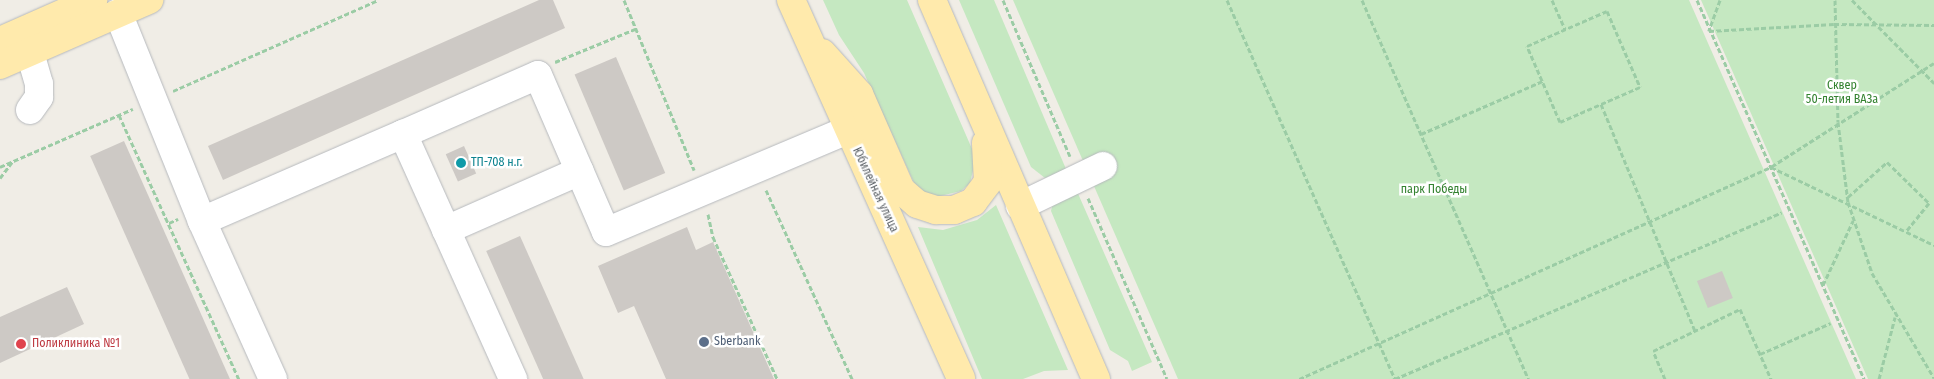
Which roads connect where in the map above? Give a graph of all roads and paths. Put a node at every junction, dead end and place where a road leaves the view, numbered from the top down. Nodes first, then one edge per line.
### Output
1 (93, 0) edge
2 (149, 0) edge
3 (378, 0) edge
4 (624, 0) edge
5 (791, 0) edge
6 (932, 0) edge
7 (1227, 0) edge
8 (1362, 0) edge
9 (1552, 0) edge
10 (1697, 0) edge
11 (1720, 0) edge
12 (1835, 0) edge
13 (1852, 0) edge
14 (52, 8) edge
15 (118, 14) junction
16 (1834, 24) junction
17 (1878, 25) junction
18 (1934, 25) edge
19 (1565, 29) junction
20 (1710, 31) junction
21 (805, 36) junction
22 (0, 41) edge
23 (30, 52) junction
24 (1934, 63) edge
25 (0, 65) edge
26 (1923, 70) junction
27 (1543, 81) junction
28 (1934, 83) edge
29 (153, 100) junction
30 (1601, 104) junction
31 (30, 110) dead end
32 (119, 115) junction
33 (982, 116) junction
34 (1838, 122) junction
35 (847, 130) junction
36 (402, 134) junction
37 (1421, 134) junction
38 (14, 161) junction
39 (1103, 166) dead end
40 (0, 167) edge
41 (1771, 167) junction
42 (757, 169) junction
43 (580, 171) junction
44 (0, 178) edge
45 (703, 191) junction
46 (1848, 197) junction
47 (1848, 202) junction
48 (1020, 206) junction
49 (1782, 212) dead end
50 (1854, 220) junction
51 (202, 221) junction
52 (1650, 222) junction
53 (446, 230) junction
54 (1906, 231) junction
55 (1934, 245) edge
56 (1666, 262) junction
57 (1823, 286) junction
58 (1491, 293) junction
59 (1895, 316) junction
60 (1831, 323) dead end
61 (1507, 331) junction
62 (1695, 331) junction
63 (1379, 344) junction
64 (1760, 354) junction
65 (1934, 378) edge
66 (239, 379) edge
67 (273, 379) edge
68 (513, 379) edge
69 (777, 379) edge
70 (852, 379) edge
71 (961, 379) edge
72 (1096, 379) edge
73 (1299, 379) edge
74 (1395, 379) edge
75 (1528, 379) edge
76 (1665, 379) edge
77 (1771, 379) edge
78 (1864, 379) edge
79 (1879, 379) edge

1 - 14 main road
2 - 15 main road
3 - 29 path
4 - 45 path
5 - 21 main road, Юбилейная улица
6 - 33 main road
7 - 63 path
8 - 37 path
9 - 19 path
10 - 20 path
11 - 20 path
12 - 16 path
13 - 17 path
14 - 22 main road
15 - 23 main road
15 - 29 lane
16 - 17 path
16 - 20 path
16 - 34 path
17 - 18 path
17 - 26 path
19 - 27 path
19 - 30 path
20 - 41 path
21 - 33 main road
21 - 35 main road, Юбилейная улица
23 - 25 main road
23 - 31 lane
24 - 26 path
26 - 28 path
26 - 34 path
27 - 30 path
27 - 37 path
29 - 32 path
29 - 51 lane
30 - 52 path
32 - 38 path
32 - 66 path
33 - 48 main road
34 - 41 path
34 - 46 path
35 - 42 lane
35 - 71 main road, Юбилейная улица
36 - 43 lane
36 - 51 lane
36 - 53 lane
37 - 58 path
38 - 40 path
38 - 44 path
39 - 48 lane
41 - 47 path
41 - 52 path
41 - 57 path
42 - 45 lane
42 - 70 path
43 - 45 lane
43 - 53 lane
45 - 69 path
46 - 47 path
46 - 54 path
47 - 50 path
47 - 54 path
48 - 72 main road
49 - 56 path
50 - 57 path
50 - 59 path
51 - 67 lane
52 - 56 path
52 - 58 path
53 - 68 lane
54 - 55 path
56 - 61 path
56 - 62 path
57 - 78 path
58 - 61 path
58 - 63 path
59 - 65 path
59 - 79 path
60 - 64 path
61 - 74 path
61 - 75 path
62 - 64 path
62 - 76 path
63 - 73 path
63 - 74 path
64 - 77 path

